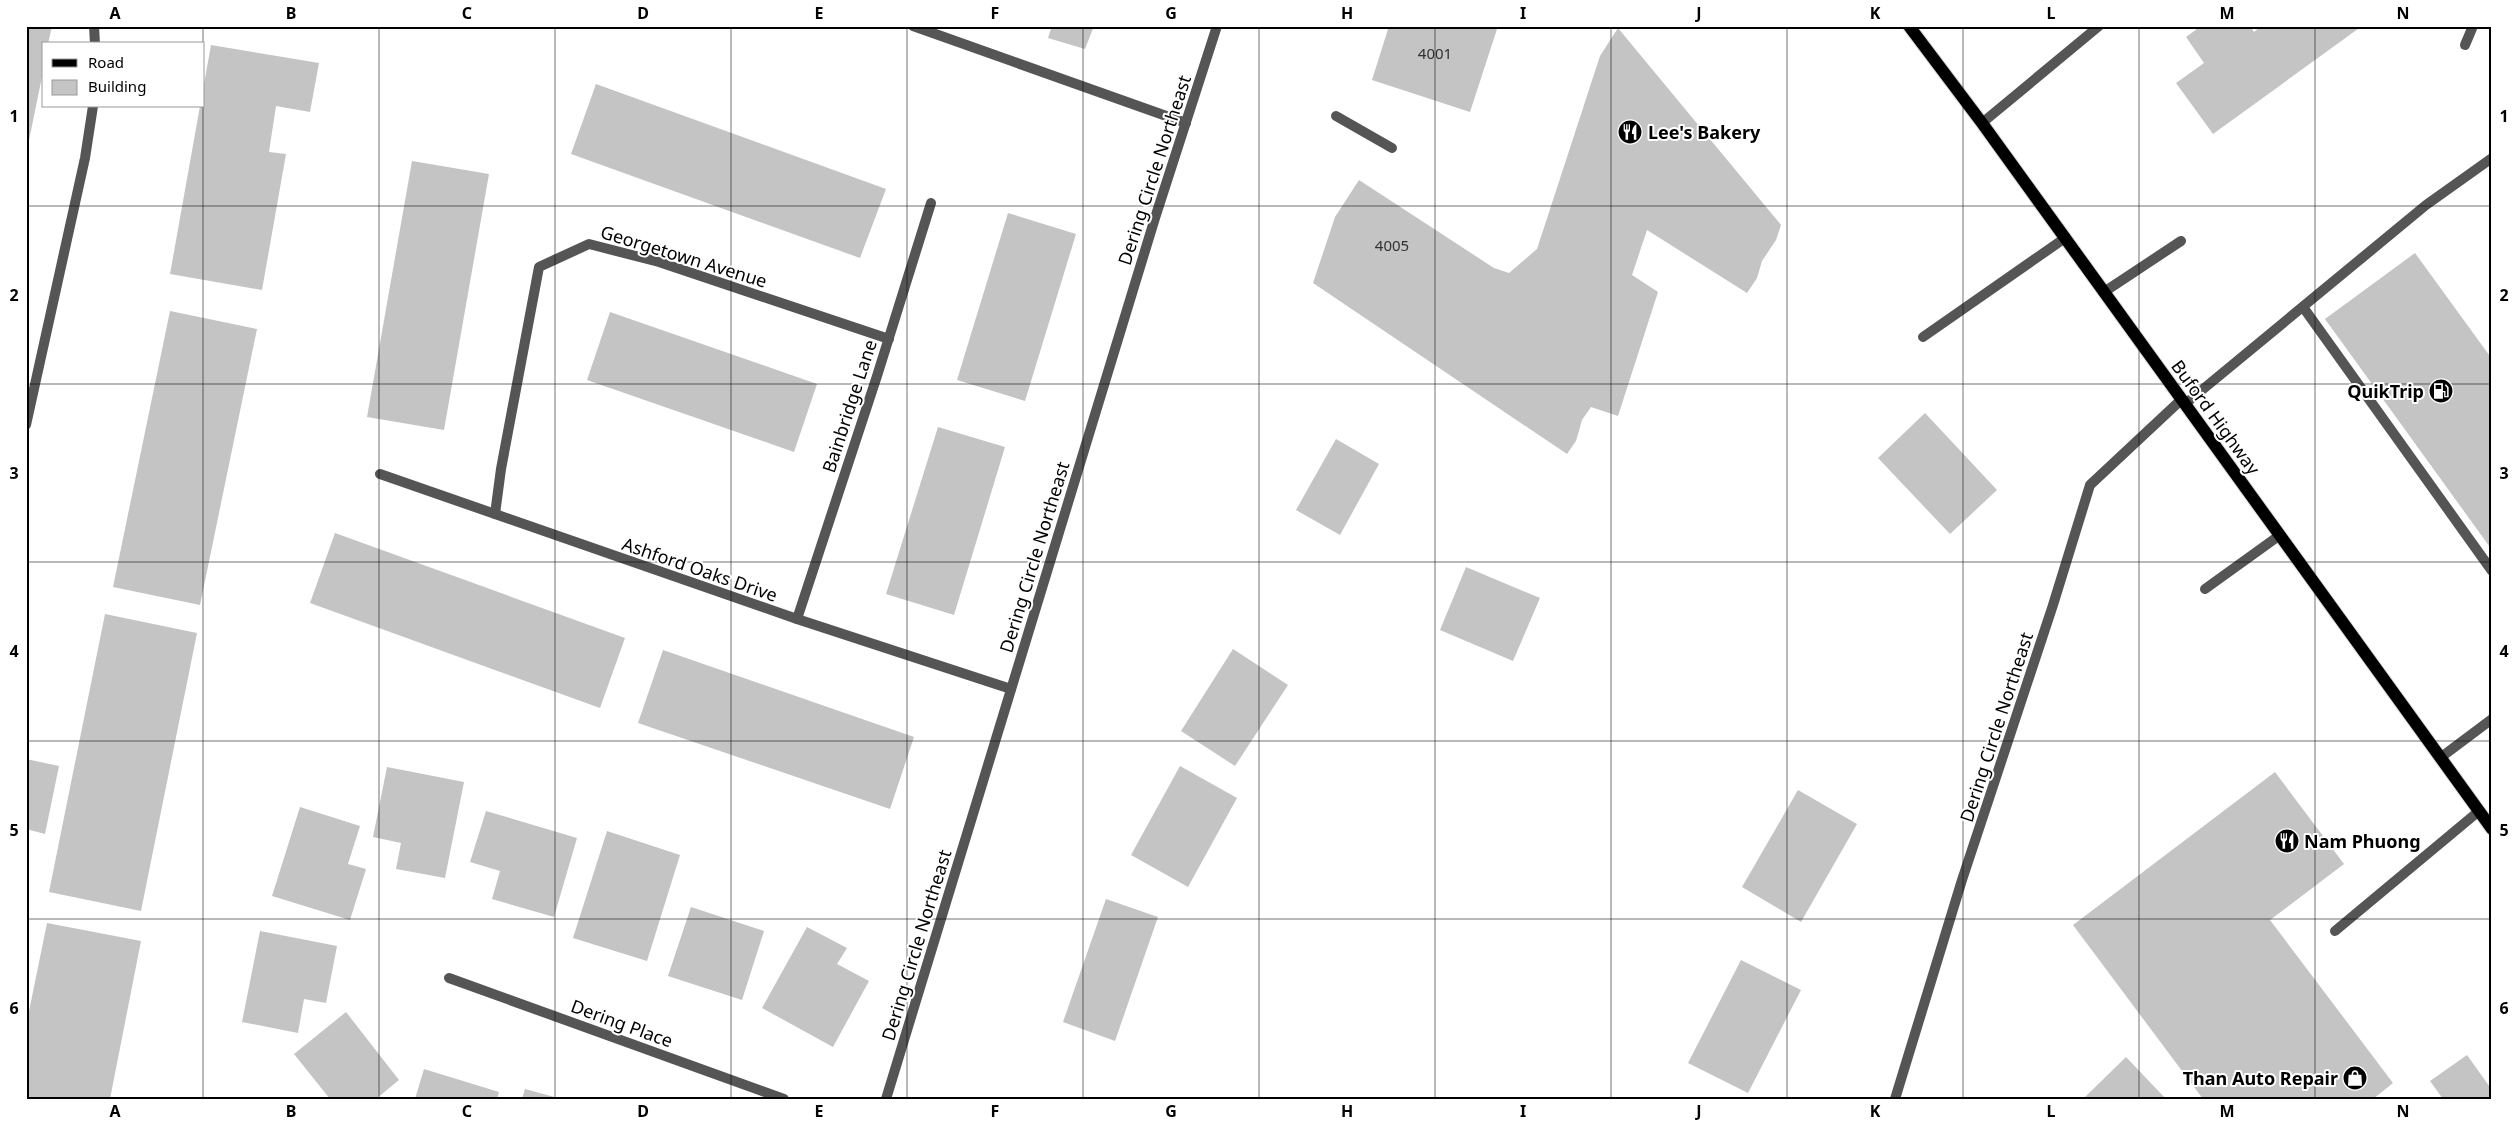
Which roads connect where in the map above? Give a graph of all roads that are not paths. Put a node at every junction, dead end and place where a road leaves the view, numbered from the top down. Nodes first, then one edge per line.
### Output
1 (94, 26) edge
2 (913, 26) edge
3 (1217, 26) edge
4 (1909, 26) edge
5 (2099, 26) edge
6 (2473, 26) edge
7 (96, 42) edge
8 (2465, 45) dead end
9 (93, 108) edge
10 (1336, 116) dead end
11 (1186, 123) junction
12 (1982, 123) junction
13 (1392, 148) dead end
14 (2492, 158) edge
15 (931, 203) dead end
16 (2065, 238) junction
17 (2181, 241) dead end
18 (2104, 292) junction
19 (2303, 307) junction
20 (1922, 337) dead end
21 (889, 339) junction
22 (2183, 401) junction
23 (26, 425) edge
24 (380, 474) dead end
25 (495, 514) junction
26 (2280, 535) junction
27 (2492, 571) edge
28 (2205, 589) dead end
29 (797, 619) junction
30 (1011, 689) junction
31 (2492, 719) edge
32 (2440, 758) junction
33 (2479, 811) junction
34 (2492, 829) edge
35 (2335, 931) dead end
36 (449, 978) dead end
37 (784, 1099) edge
38 (886, 1099) edge
39 (1895, 1099) edge

1 - 7 street
2 - 11 street
3 - 11 street, Dering Circle Northeast
4 - 12 main road, Buford Highway
5 - 12 street
6 - 8 street
9 - 23 street
10 - 13 street
11 - 30 street, Dering Circle Northeast
12 - 16 main road, Buford Highway
14 - 19 street, Dering Circle Northeast
15 - 21 street, Bainbridge Lane
16 - 18 main road, Buford Highway
16 - 20 street
17 - 18 street
18 - 22 main road, Buford Highway
19 - 22 street, Dering Circle Northeast
19 - 27 street
21 - 25 street, Georgetown Avenue
21 - 29 street, Bainbridge Lane
22 - 26 main road, Buford Highway
22 - 39 street, Dering Circle Northeast
24 - 25 street, Ashford Oaks Drive
25 - 29 street, Ashford Oaks Drive
26 - 28 street
26 - 32 main road, Buford Highway
29 - 30 street, Ashford Oaks Drive
30 - 38 street, Dering Circle Northeast
31 - 32 street
32 - 33 main road, Buford Highway
33 - 34 main road, Buford Highway
33 - 35 street
36 - 37 street, Dering Place

